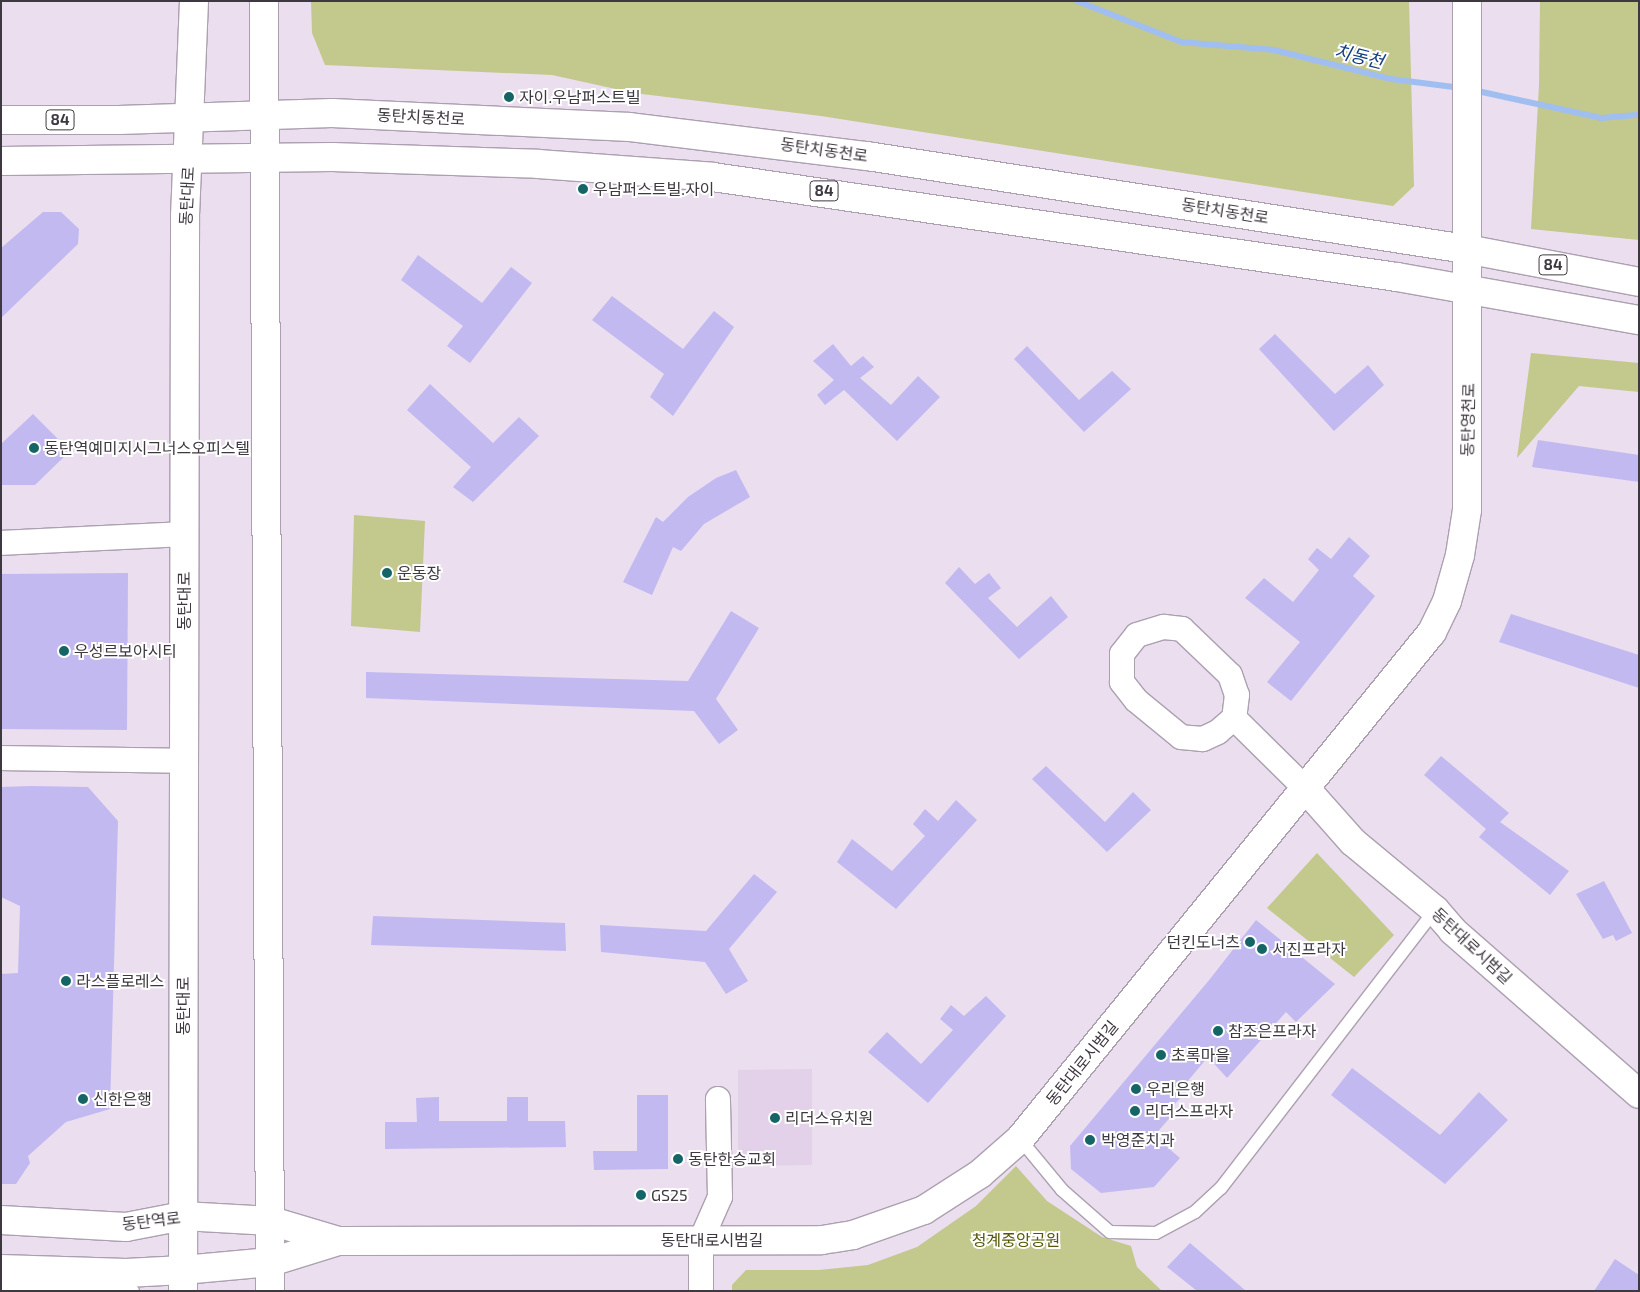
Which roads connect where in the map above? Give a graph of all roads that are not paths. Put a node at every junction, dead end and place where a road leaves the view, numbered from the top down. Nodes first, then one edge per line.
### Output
1 (194, 1) edge
2 (264, 1) edge
3 (1467, 9) edge
4 (264, 115) junction
5 (190, 117) junction
6 (1, 120) edge
7 (265, 157) junction
8 (188, 159) junction
9 (1, 161) edge
10 (1466, 249) junction
11 (1639, 282) edge
12 (1467, 292) junction
13 (1639, 320) edge
14 (184, 534) junction
15 (1, 543) edge
16 (1234, 718) junction
17 (1, 758) edge
18 (184, 760) junction
19 (1305, 788) junction
20 (1435, 910) junction
21 (1639, 1094) edge
22 (718, 1099) dead end
23 (1020, 1139) junction
24 (183, 1216) junction
25 (1, 1220) edge
26 (271, 1220) junction
27 (701, 1240) junction
28 (338, 1241) junction
29 (270, 1262) junction
30 (1, 1269) edge
31 (183, 1280) edge
32 (1, 1288) edge
33 (133, 1291) edge
34 (270, 1291) edge
35 (701, 1291) edge

1 - 5 main road, 동탄대로
2 - 4 main road
3 - 10 main road, 동탄영천로
4 - 5 main road, 동탄치동천로 / 84
4 - 7 main road
4 - 10 main road, 동탄치동천로 / 84
5 - 6 main road, 동탄치동천로 / 84
5 - 8 main road, 동탄대로
7 - 8 main road, 84
7 - 12 main road, 84
7 - 26 main road
8 - 9 main road, 84
8 - 14 main road, 동탄대로
10 - 11 main road, 동탄치동천로 / 84
10 - 12 main road, 동탄영천로
12 - 13 main road, 84
12 - 19 main road, 동탄영천로
14 - 15 street
14 - 18 main road, 동탄대로
16 - 16 street
16 - 19 street
17 - 18 street
18 - 24 main road, 동탄대로
19 - 20 main road, 동탄대로시범길
19 - 23 main road, 동탄대로시범길
20 - 21 main road, 동탄대로시범길
20 - 23 lane
22 - 27 street
23 - 27 main road, 동탄대로시범길
24 - 25 main road, 동탄역로
24 - 26 main road, 동탄역로
24 - 31 main road, 동탄대로
26 - 28 main road, 동탄대로시범길
26 - 29 main road
27 - 28 main road, 동탄대로시범길
27 - 35 street
28 - 29 main road, 동탄대로시범길
29 - 31 main road, 동탄대로시범길
29 - 34 main road
30 - 31 main road, 동탄대로시범길
32 - 33 lane

